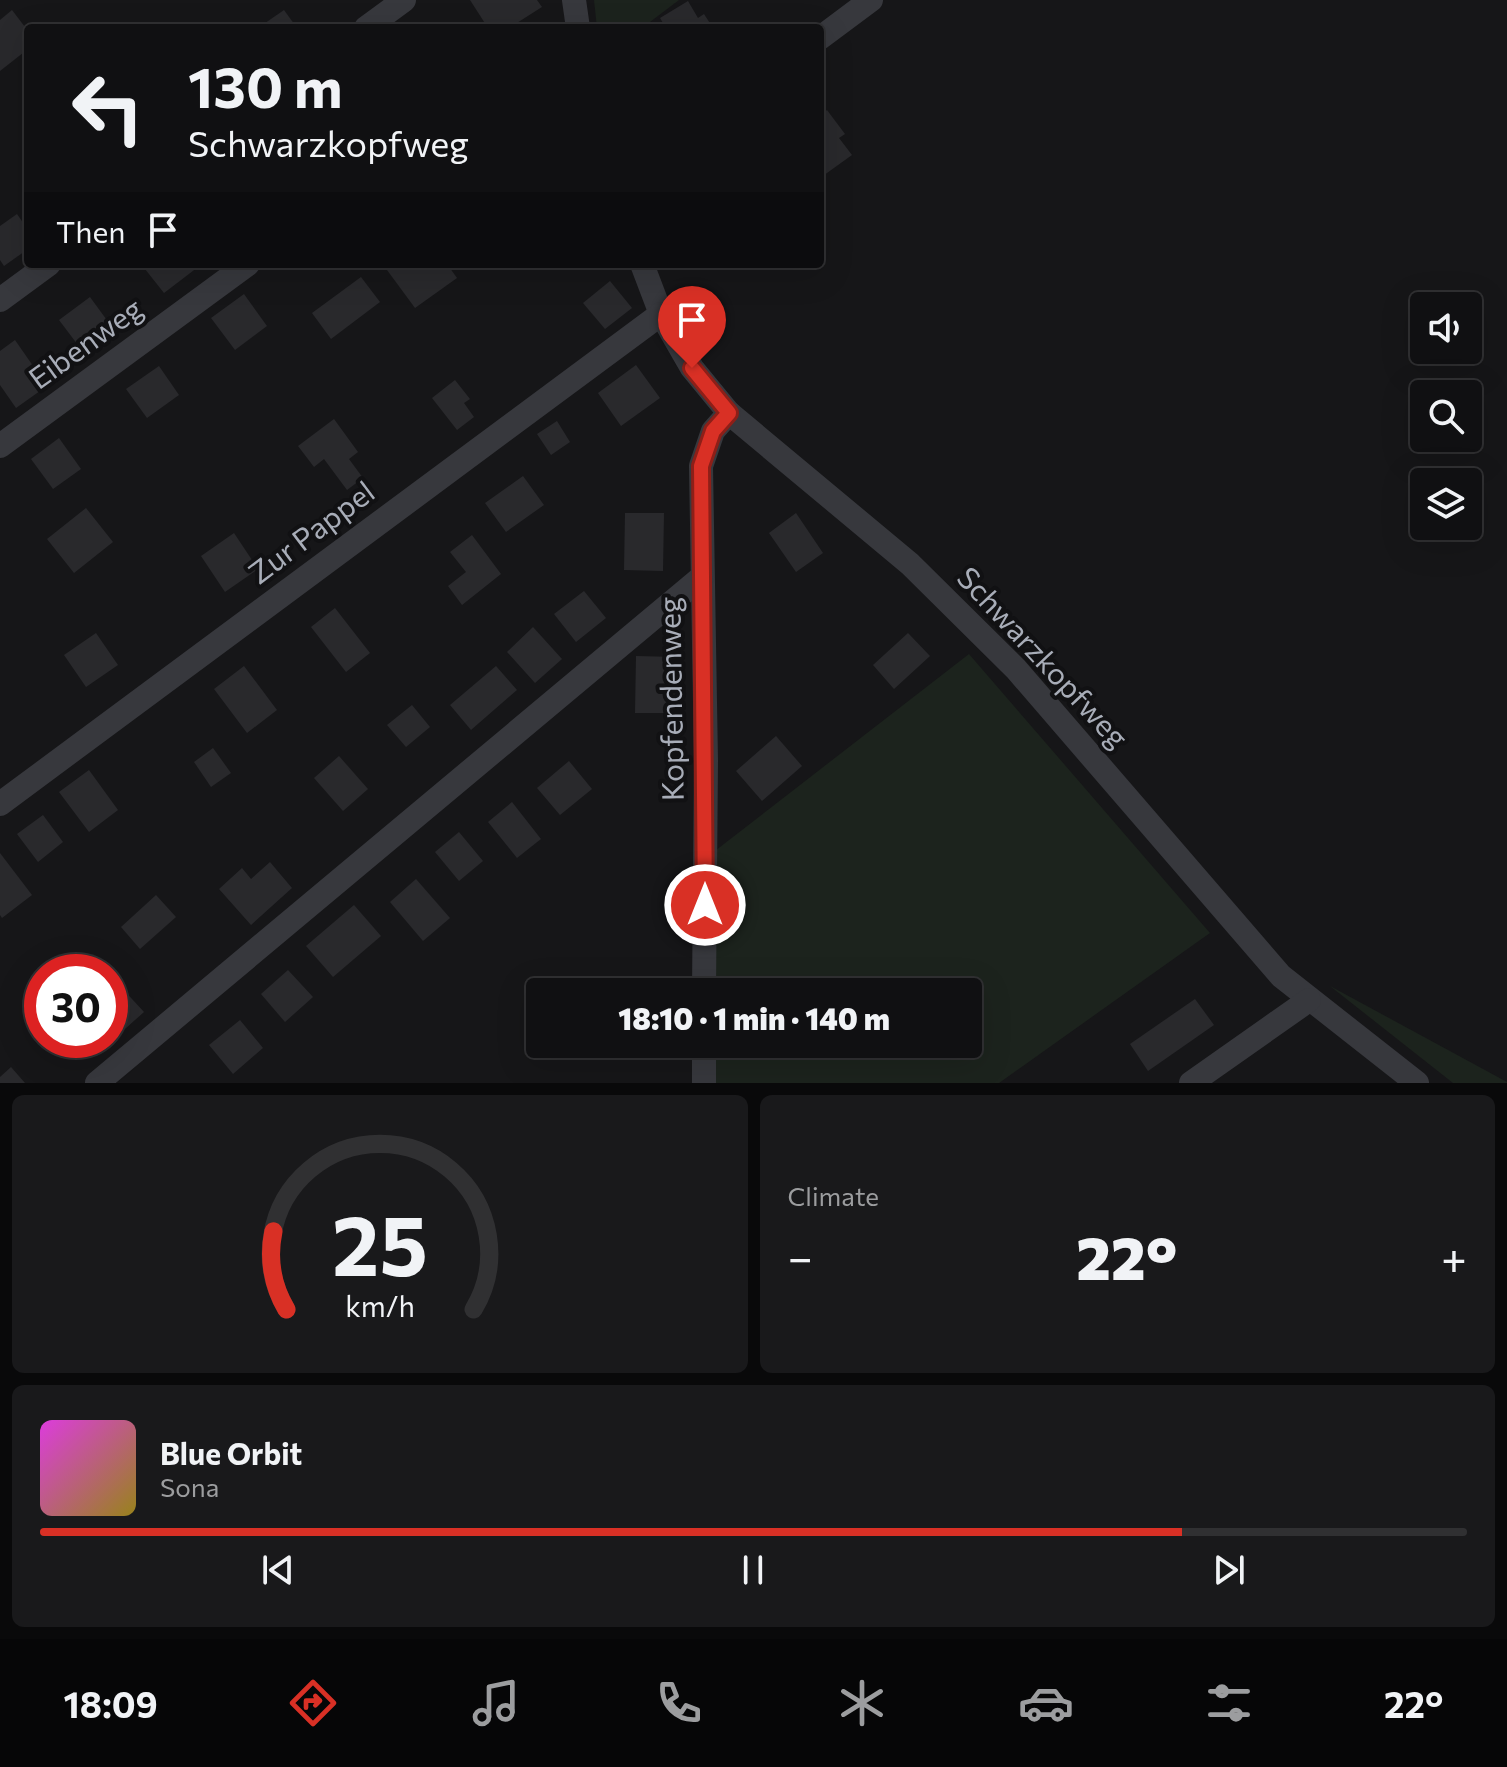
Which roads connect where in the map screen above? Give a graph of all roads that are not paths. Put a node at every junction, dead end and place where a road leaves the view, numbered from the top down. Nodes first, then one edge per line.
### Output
1 (404, 0) edge
2 (574, 0) edge
3 (871, 0) edge
4 (371, 24) edge
5 (577, 24) edge
6 (824, 35) edge
7 (44, 268) edge
8 (243, 268) edge
9 (644, 268) edge
10 (0, 300) edge
11 (661, 314) junction
12 (729, 413) junction
13 (0, 446) edge
14 (702, 577) junction
15 (0, 804) edge
16 (704, 978) edge
17 (1309, 1000) junction
18 (704, 1058) edge
19 (97, 1083) edge
20 (704, 1083) edge
21 (1191, 1083) edge
22 (1417, 1083) edge

1 - 4 street
2 - 5 street
3 - 6 street
7 - 10 street
8 - 13 street, Eibenweg
9 - 11 street, Schwarzkopfweg
11 - 12 street, Schwarzkopfweg
11 - 15 street, Zur Pappel
12 - 14 street, Kopfendenweg
12 - 17 street, Schwarzkopfweg
14 - 16 street, Kopfendenweg
14 - 19 street
17 - 21 street
17 - 22 street, Schwarzkopfweg
18 - 20 street

